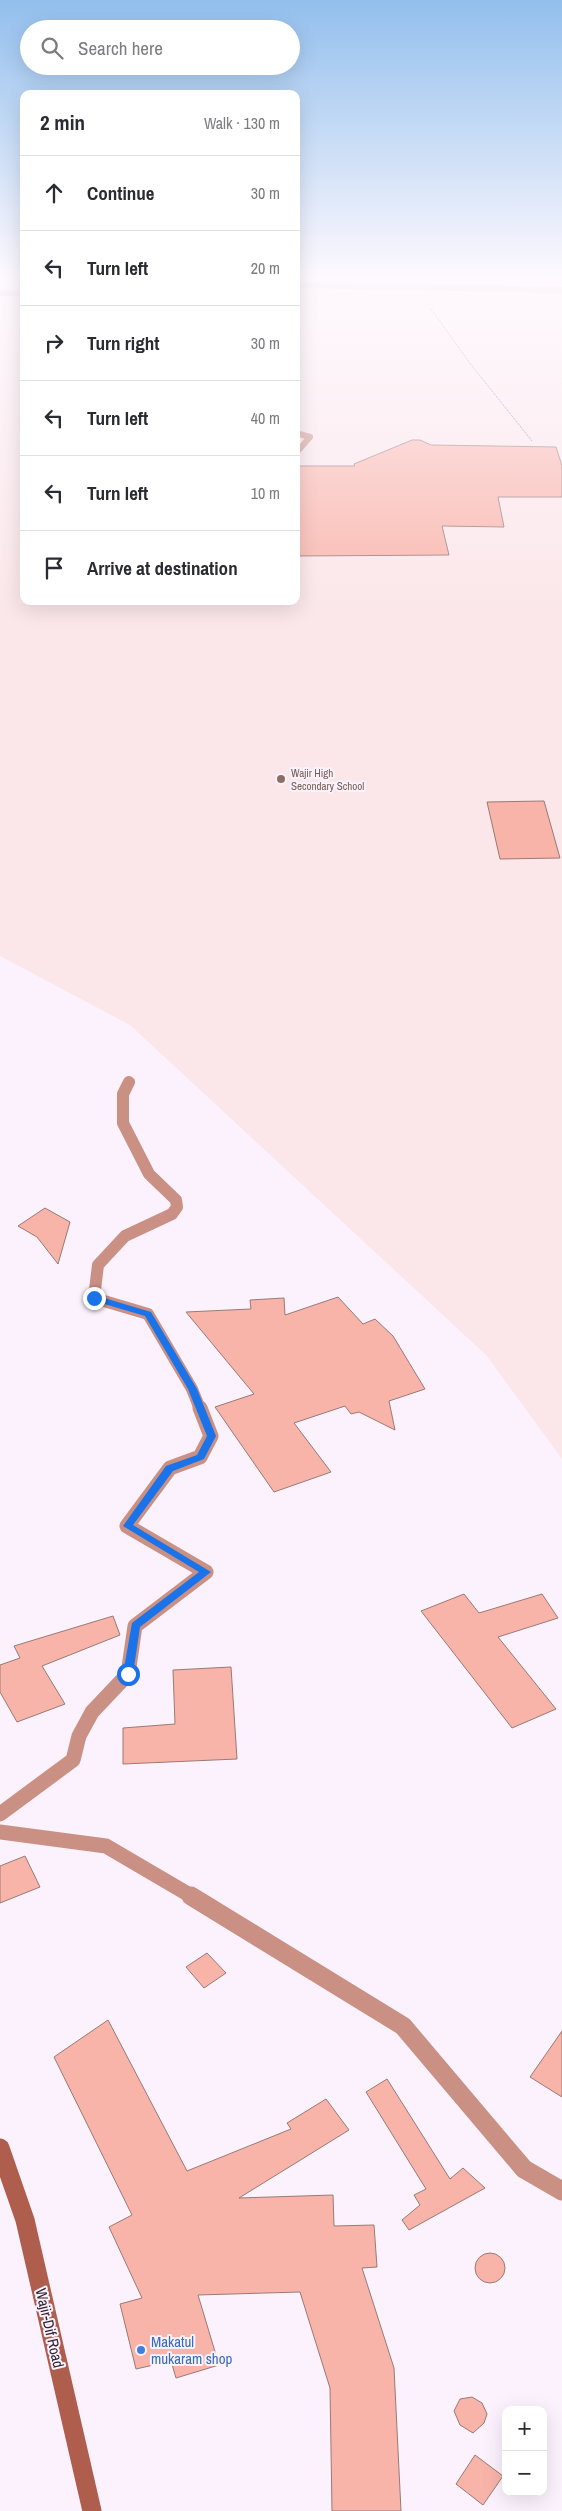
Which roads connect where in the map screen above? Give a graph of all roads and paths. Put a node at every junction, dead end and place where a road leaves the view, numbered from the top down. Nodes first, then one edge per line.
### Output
1 (496, 396) edge
2 (300, 434) edge
3 (532, 441) dead end
4 (300, 448) edge
5 (129, 1082) dead end
6 (0, 1814) edge
7 (0, 1832) edge
8 (0, 2148) edge
9 (562, 2191) edge
10 (92, 2511) edge

1 - 3 path
2 - 4 street
5 - 6 street
7 - 9 street
8 - 10 main road, Wajir-Dif Road

